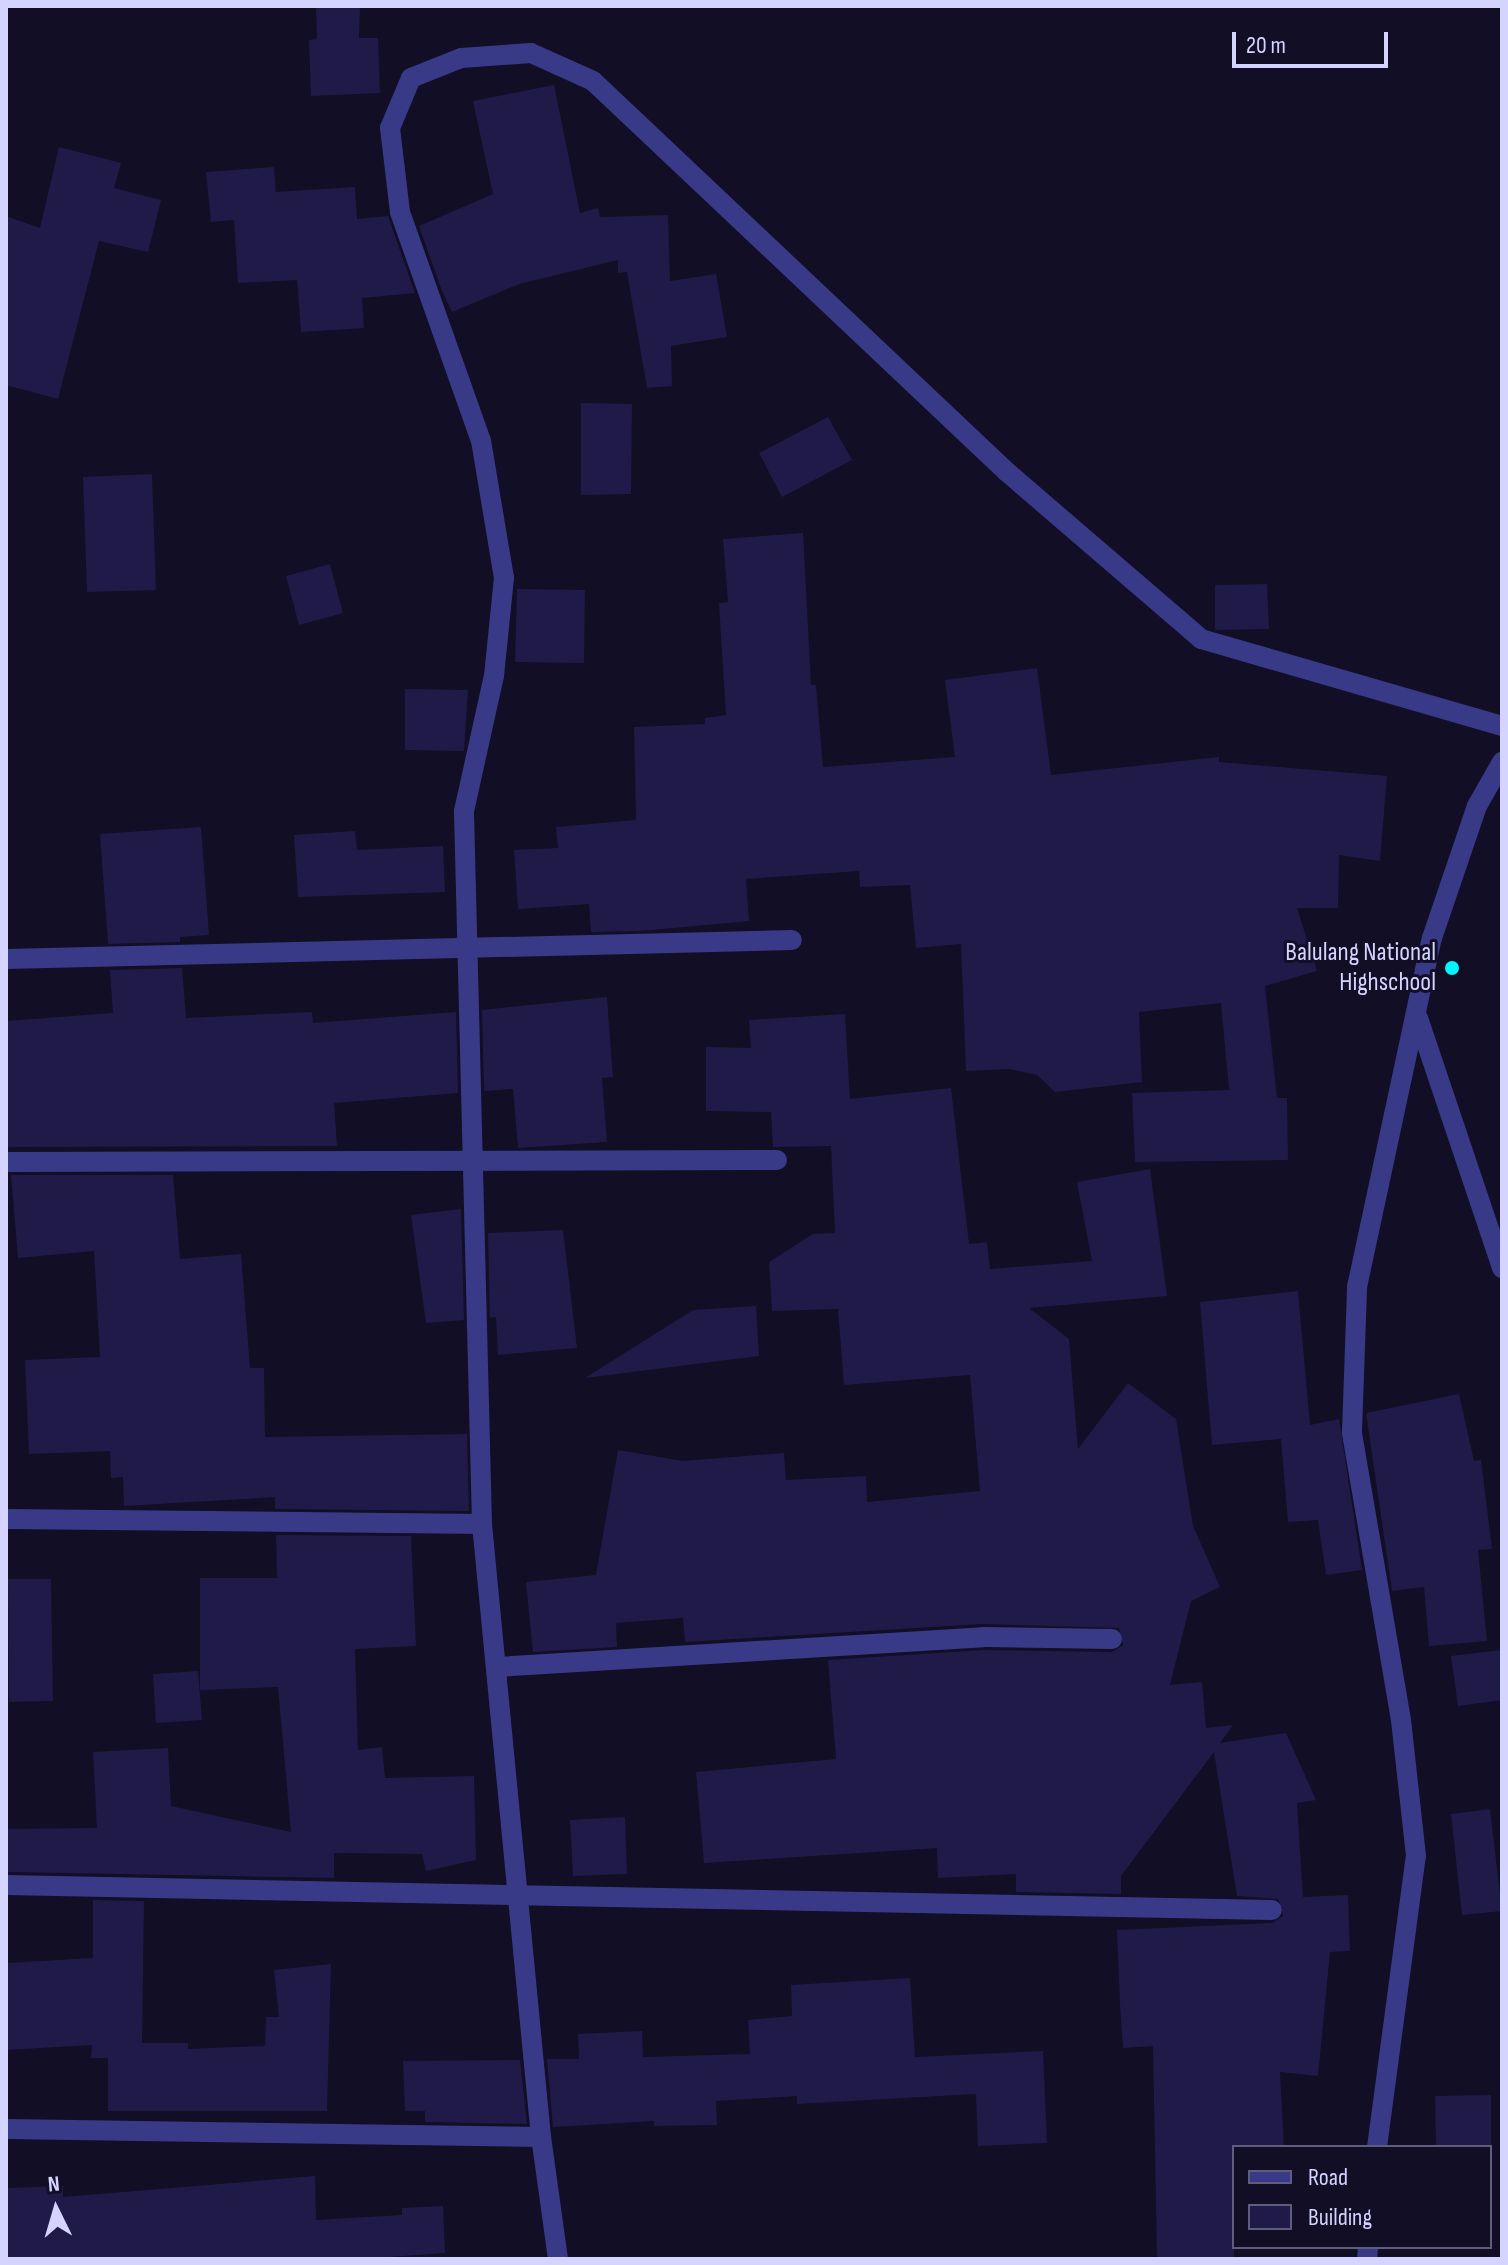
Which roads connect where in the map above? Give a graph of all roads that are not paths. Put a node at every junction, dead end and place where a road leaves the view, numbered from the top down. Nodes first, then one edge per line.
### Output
1 (1502, 726) edge
2 (1502, 762) edge
3 (792, 940) dead end
4 (466, 948) junction
5 (6, 959) edge
6 (1418, 1018) junction
7 (474, 1160) junction
8 (777, 1160) dead end
9 (6, 1162) edge
10 (1502, 1268) edge
11 (6, 1519) edge
12 (482, 1524) junction
13 (1112, 1639) dead end
14 (496, 1667) junction
15 (6, 1885) edge
16 (518, 1898) junction
17 (1272, 1910) dead end
18 (6, 2129) edge
19 (541, 2137) junction
20 (1377, 2145) edge
21 (558, 2259) edge

1 - 4 street
2 - 6 street
3 - 4 street
4 - 5 street
4 - 7 street
6 - 10 street
6 - 20 street
7 - 8 street
7 - 9 street
7 - 12 street
11 - 12 street
12 - 14 street
13 - 14 street
14 - 16 street
15 - 16 street
16 - 17 street
16 - 19 street
18 - 19 street
19 - 21 street

